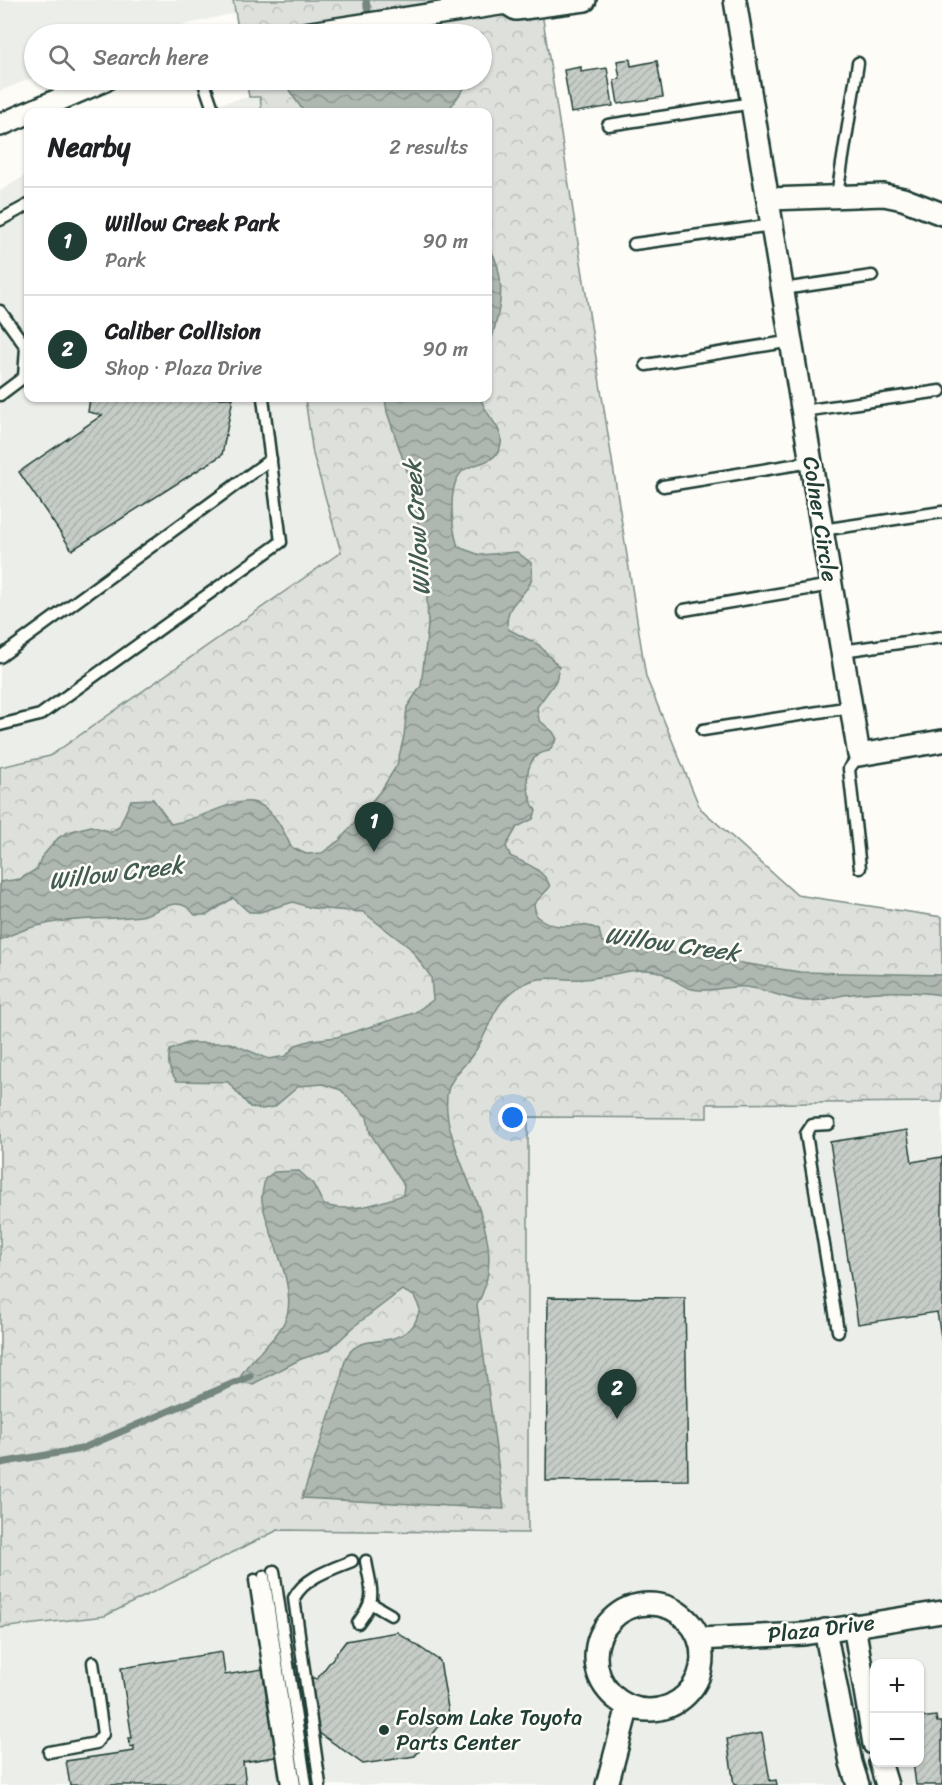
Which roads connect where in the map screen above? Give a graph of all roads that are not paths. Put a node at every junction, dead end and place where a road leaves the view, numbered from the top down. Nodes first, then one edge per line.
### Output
1 (585, 0) edge
2 (735, 0) edge
3 (507, 1) edge
4 (366, 24) edge
5 (858, 63) dead end
6 (82, 90) edge
7 (206, 90) edge
8 (753, 103) junction
9 (40, 108) edge
10 (213, 108) edge
11 (24, 115) edge
12 (0, 125) edge
13 (608, 125) dead end
14 (837, 195) junction
15 (769, 199) junction
16 (24, 207) edge
17 (942, 214) edge
18 (0, 220) edge
19 (773, 225) junction
20 (634, 244) dead end
21 (872, 276) dead end
22 (783, 289) junction
23 (0, 311) edge
24 (792, 341) junction
25 (24, 343) edge
26 (646, 364) dead end
27 (24, 377) edge
28 (940, 391) dead end
29 (0, 395) edge
30 (264, 402) edge
31 (803, 411) junction
32 (271, 459) junction
33 (811, 462) junction
34 (663, 486) dead end
35 (942, 512) edge
36 (822, 530) junction
37 (831, 585) junction
38 (684, 610) dead end
39 (942, 637) edge
40 (842, 651) junction
41 (0, 657) edge
42 (851, 707) junction
43 (0, 725) edge
44 (703, 730) dead end
45 (942, 741) edge
46 (859, 755) junction
47 (860, 868) dead end
48 (829, 1124) dead end
49 (838, 1331) dead end
50 (352, 1561) dead end
51 (366, 1561) dead end
52 (264, 1575) junction
53 (372, 1604) junction
54 (942, 1612) edge
55 (391, 1615) dead end
56 (358, 1623) dead end
57 (854, 1625) junction
58 (825, 1629) junction
59 (699, 1640) junction
60 (93, 1662) dead end
61 (628, 1706) junction
62 (870, 1720) edge
63 (49, 1752) dead end
64 (882, 1767) edge
65 (287, 1785) edge
66 (295, 1785) edge
67 (306, 1785) edge
68 (320, 1785) edge
69 (607, 1785) edge
70 (858, 1785) edge
71 (887, 1785) edge

1 - 3 street
2 - 8 street, Colner Circle
3 - 4 street
5 - 14 lane
6 - 9 street
7 - 10 lane
8 - 13 lane
8 - 15 street, Colner Circle
11 - 12 street
14 - 15 street
14 - 17 street
15 - 19 street, Colner Circle
16 - 18 lane
19 - 20 lane
19 - 22 street, Colner Circle
21 - 22 lane
22 - 24 street, Colner Circle
23 - 25 lane
24 - 26 lane
24 - 31 street, Colner Circle
27 - 29 lane
28 - 31 lane
30 - 32 lane
31 - 33 street, Colner Circle
32 - 41 lane
32 - 43 lane
33 - 34 lane
33 - 36 street, Colner Circle
35 - 36 lane
36 - 37 street, Colner Circle
37 - 38 lane
37 - 40 street, Colner Circle
39 - 40 lane
40 - 42 street, Colner Circle
42 - 44 lane
42 - 46 street, Colner Circle
45 - 46 street
46 - 47 lane
48 - 49 lane
50 - 68 lane
51 - 53 lane
52 - 65 lane
52 - 66 lane
52 - 67 lane
53 - 55 lane
53 - 56 lane
54 - 57 street, Plaza Drive
57 - 58 street, Plaza Drive
57 - 62 street
58 - 59 street, Plaza Drive
58 - 70 street
59 - 61 street
59 - 61 street
60 - 63 lane
61 - 69 street
64 - 71 street

